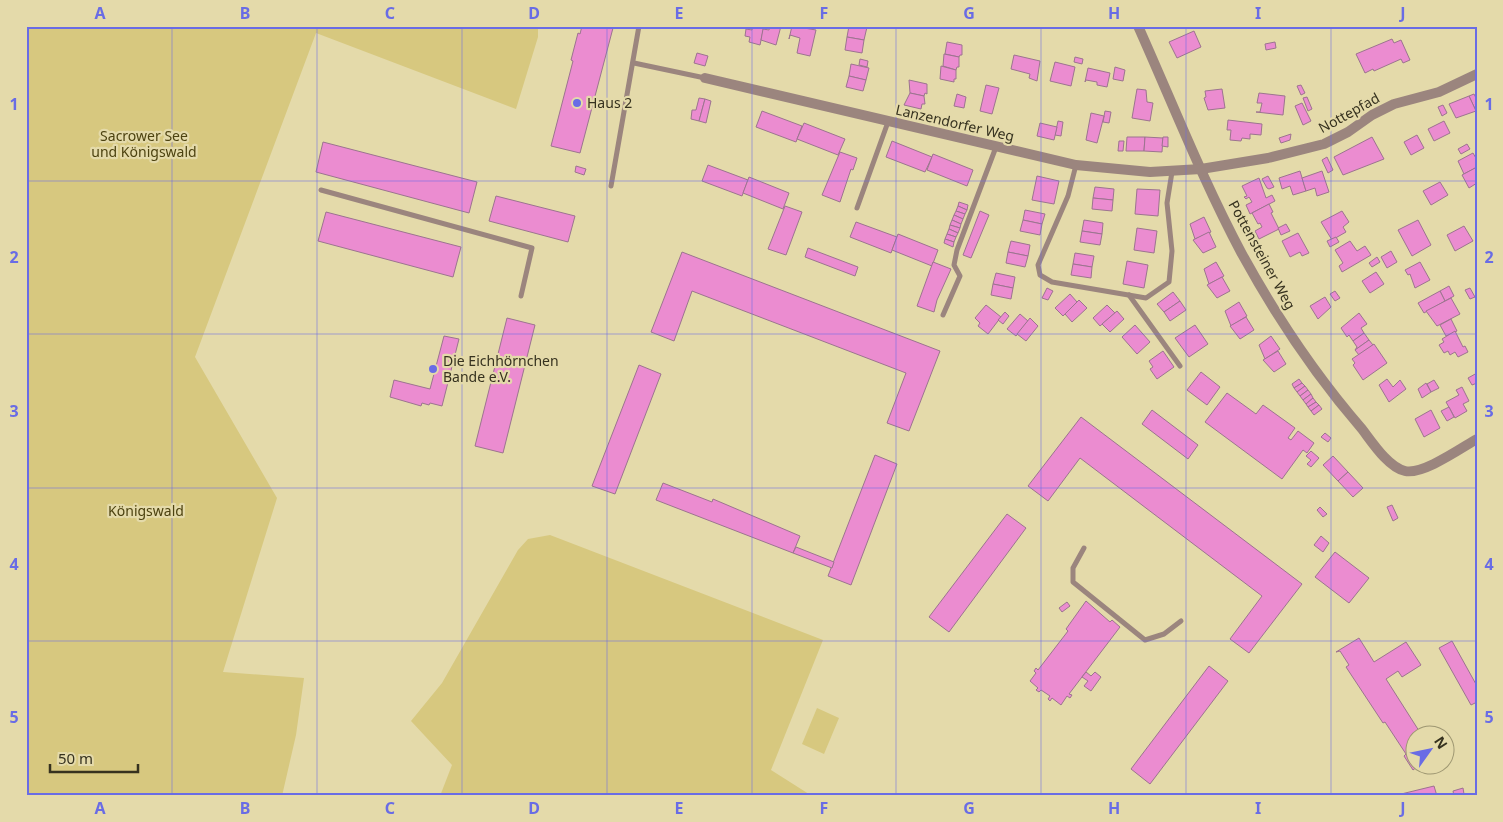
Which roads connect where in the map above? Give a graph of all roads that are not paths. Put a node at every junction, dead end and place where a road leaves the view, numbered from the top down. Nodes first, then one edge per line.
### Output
1 (639, 26) edge
2 (1138, 26) edge
3 (634, 64) junction
4 (1477, 74) edge
5 (705, 78) joint
6 (888, 122) junction
7 (996, 147) junction
8 (1076, 166) junction
9 (1201, 169) junction
10 (1172, 172) junction
11 (611, 186) dead end
12 (321, 190) dead end
13 (857, 208) dead end
14 (1129, 295) junction
15 (521, 296) dead end
16 (943, 315) dead end
17 (1180, 366) dead end
18 (1477, 439) edge
19 (1084, 548) dead end
20 (1180, 621) dead end

1 - 3 lane
2 - 9 street, Pottensteiner Weg
3 - 5 lane
3 - 11 lane
4 - 9 street, Nottepfad
5 - 6 street, Lanzendorfer Weg
6 - 7 street, Lanzendorfer Weg
6 - 13 lane
7 - 8 street, Lanzendorfer Weg
7 - 16 lane
8 - 10 street, Lanzendorfer Weg
8 - 14 lane
9 - 10 street, Lanzendorfer Weg
9 - 18 street, Pottensteiner Weg
10 - 14 lane
12 - 15 lane
14 - 17 lane
19 - 20 lane

